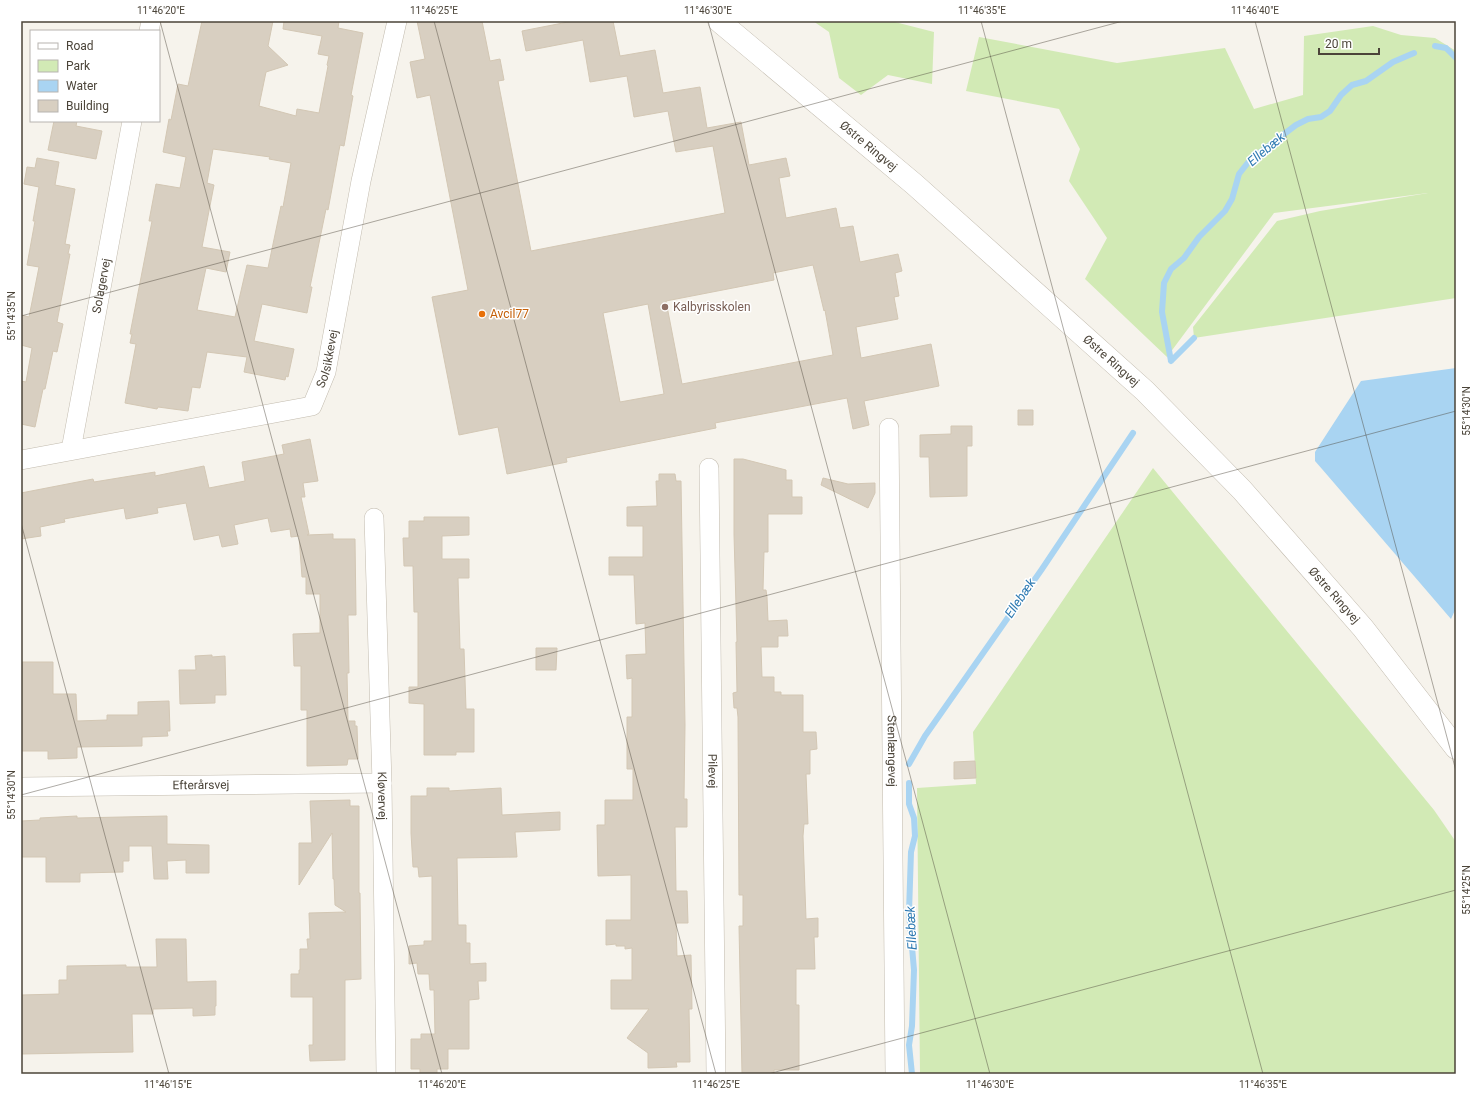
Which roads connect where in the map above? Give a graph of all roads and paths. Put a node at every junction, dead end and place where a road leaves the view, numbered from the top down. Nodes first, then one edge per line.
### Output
1 (397, 21) edge
2 (719, 21) edge
3 (132, 122) edge
4 (889, 428) dead end
5 (71, 450) junction
6 (21, 460) edge
7 (708, 468) dead end
8 (374, 518) dead end
9 (1456, 748) edge
10 (382, 783) junction
11 (21, 787) edge
12 (386, 1074) edge
13 (716, 1074) edge
14 (895, 1074) edge

1 - 5 street, Solsikkevej
2 - 9 street, Østre Ringvej
3 - 5 street, Solagervej
4 - 14 street, Stenlængevej
5 - 6 street, Solsikkevej
7 - 13 street, Pilevej
8 - 10 street, Kløvervej
10 - 11 street, Efterårsvej
10 - 12 street, Kløvervej

